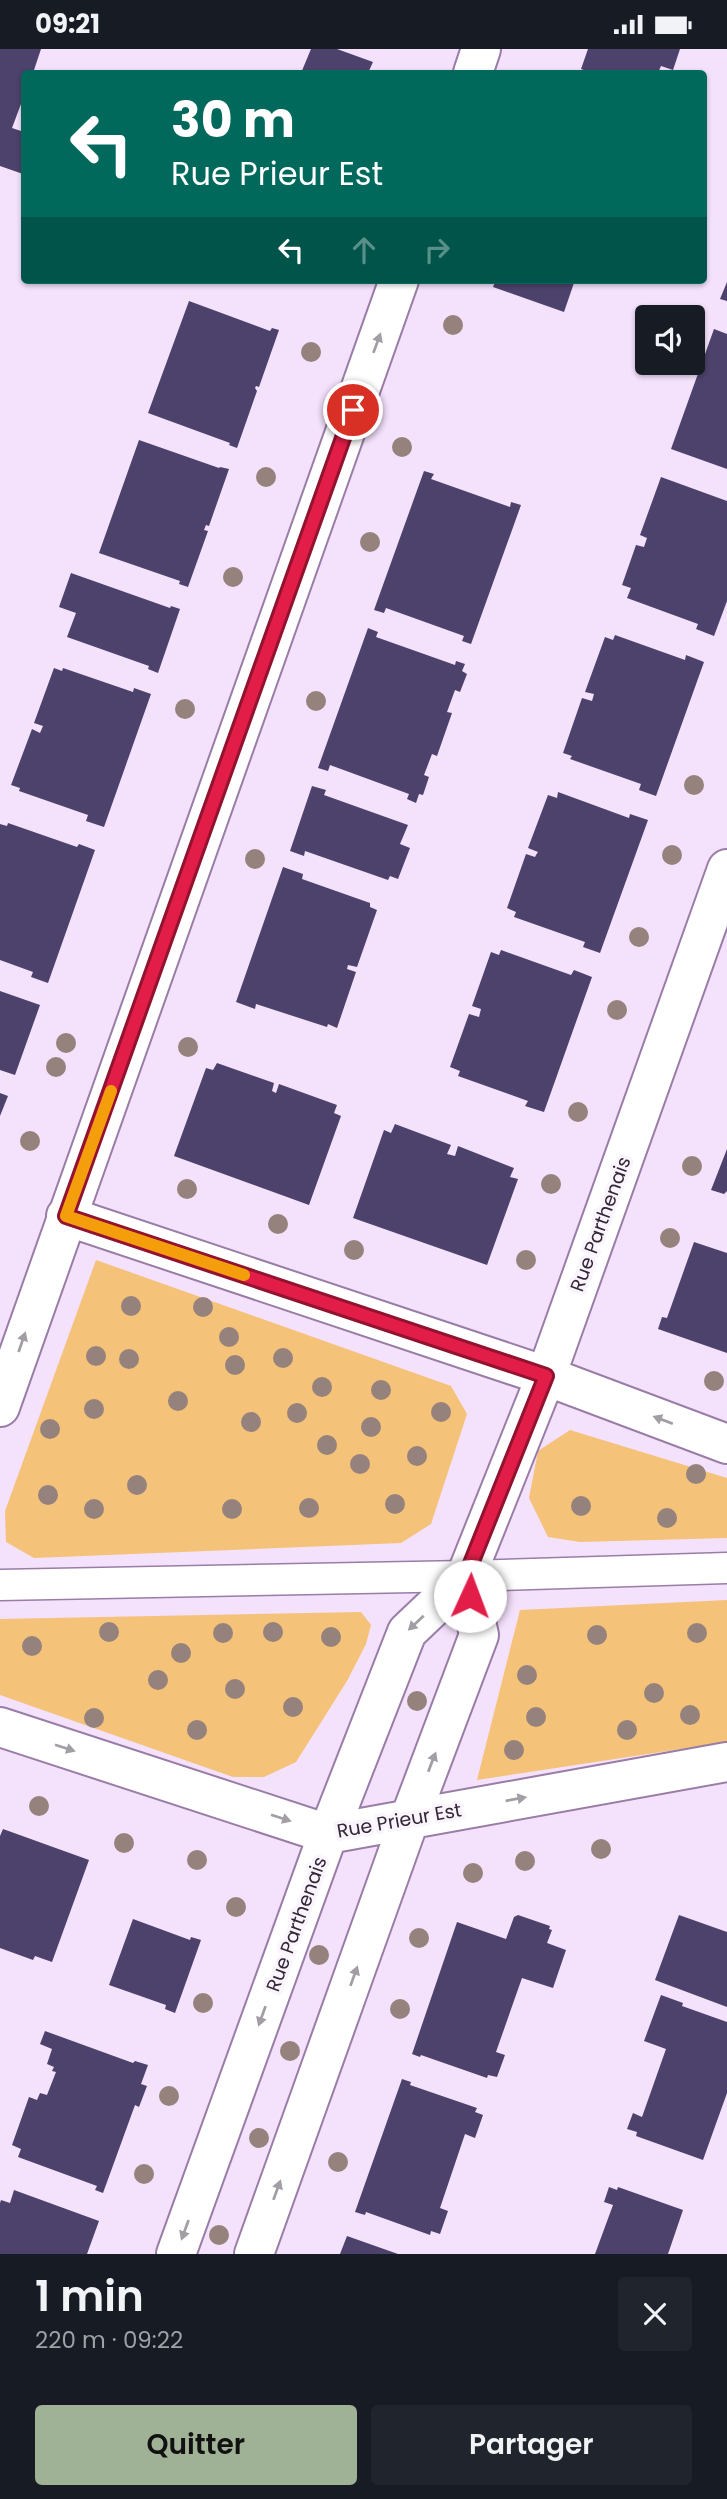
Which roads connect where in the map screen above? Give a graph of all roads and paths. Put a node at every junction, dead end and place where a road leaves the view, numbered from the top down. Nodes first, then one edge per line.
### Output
1 (481, 49) edge
2 (474, 70) edge
3 (398, 284) edge
4 (727, 869) edge
5 (66, 1216) junction
6 (546, 1376) junction
7 (0, 1407) edge
8 (727, 1444) edge
9 (727, 1568) edge
10 (466, 1576) junction
11 (0, 1585) edge
12 (0, 1727) edge
13 (727, 1762) edge
14 (411, 1818) junction
15 (328, 1834) junction
16 (176, 2254) edge
17 (254, 2254) edge

1 - 2 street
5 -> 3 street
4 - 6 street, Rue Parthenais
5 - 6 street
7 -> 5 street
8 -> 6 street
6 - 10 street, Rue Parthenais
9 - 10 street
10 - 11 street
14 -> 10 street
10 -> 15 street, Rue Parthenais
12 -> 15 street, Rue Prieur Est
14 -> 13 street, Rue Prieur Est
14 - 15 street, Rue Prieur Est
17 -> 14 street
15 -> 16 street, Rue Parthenais

